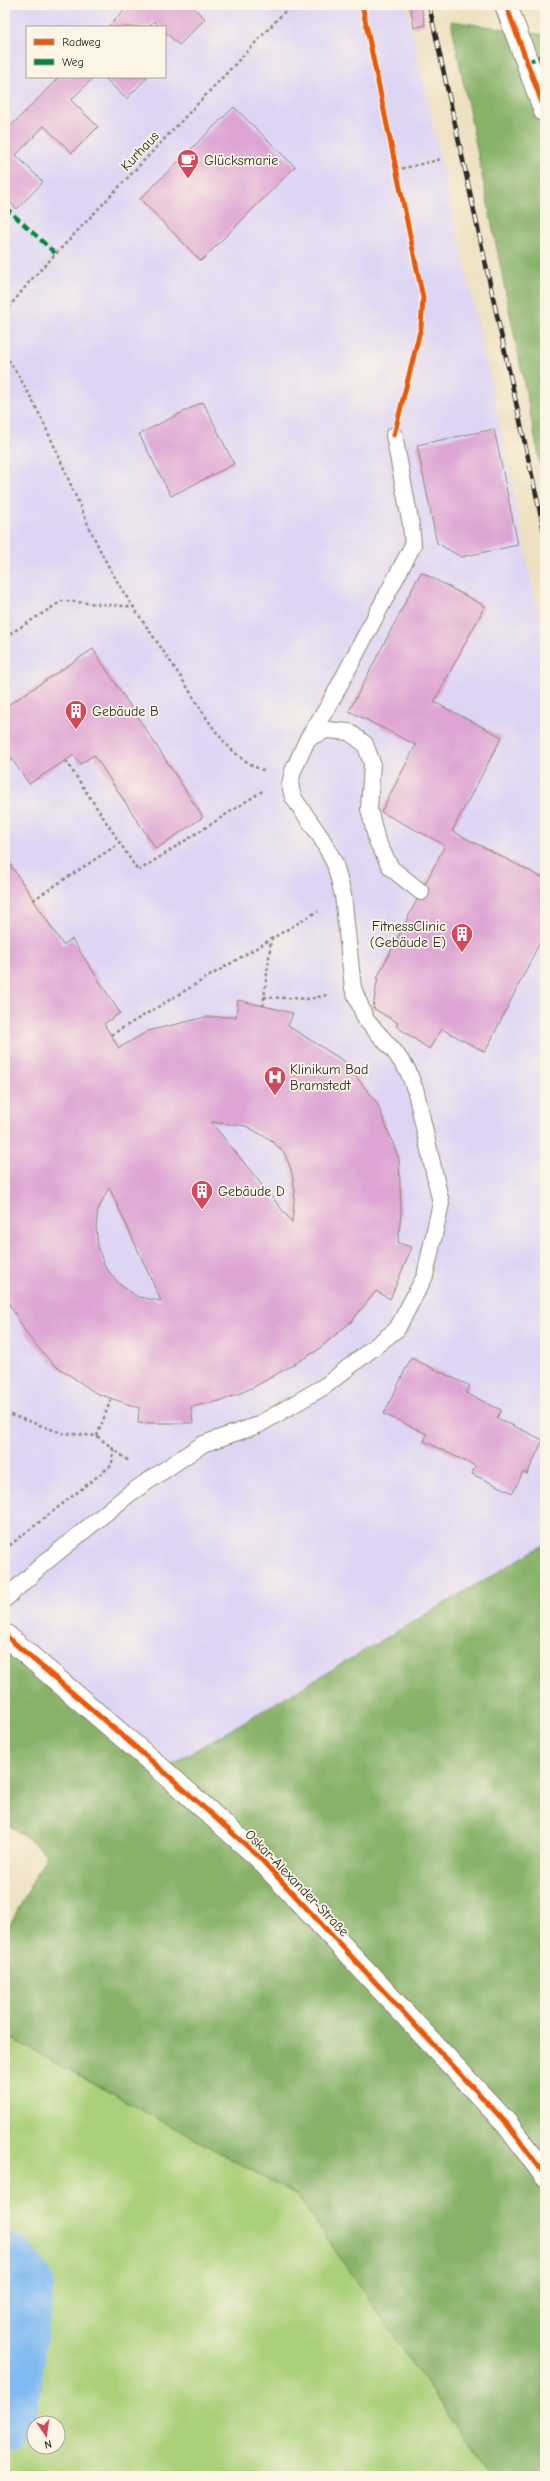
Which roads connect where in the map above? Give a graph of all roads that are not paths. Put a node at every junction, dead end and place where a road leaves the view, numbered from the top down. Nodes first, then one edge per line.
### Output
1 (506, 5) edge
2 (545, 110) edge
3 (394, 435) dead end
4 (308, 738) junction
5 (421, 892) dead end
6 (5, 1599) edge
7 (5, 1635) edge
8 (545, 2175) edge

1 - 2 street
3 - 4 lane
4 - 5 lane
4 - 6 lane
7 - 8 street, Oskar-Alexander-Straße

